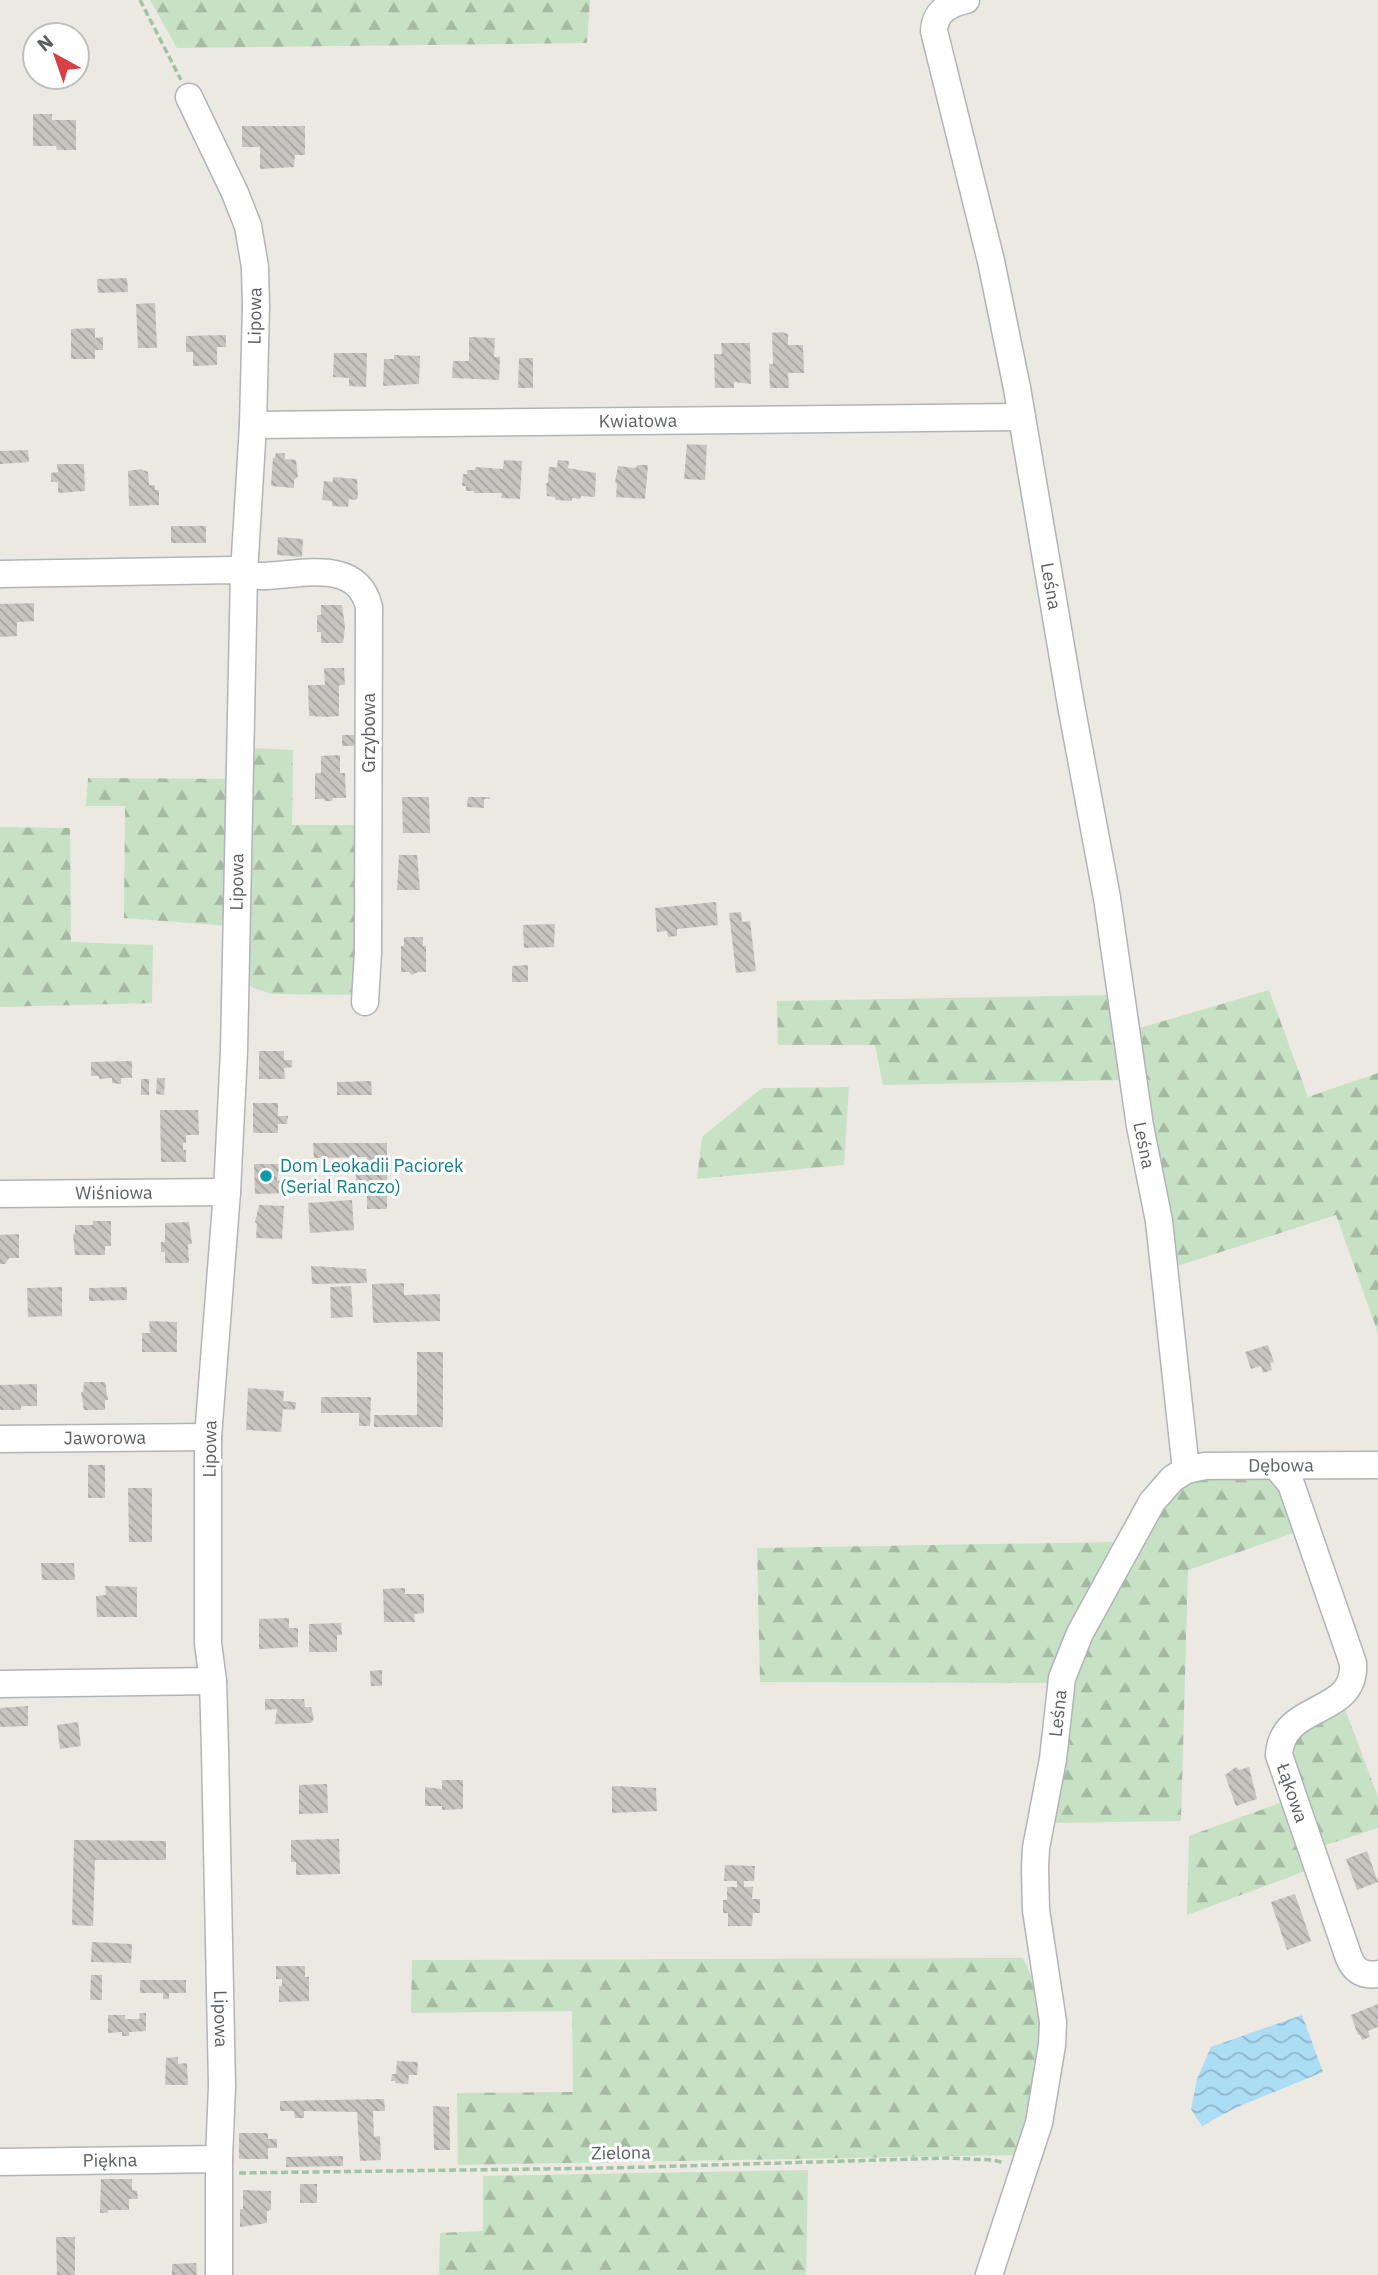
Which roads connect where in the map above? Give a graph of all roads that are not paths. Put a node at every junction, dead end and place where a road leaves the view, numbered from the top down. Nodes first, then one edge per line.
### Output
1 (966, 0) edge
2 (190, 97) road end
3 (1022, 417) junction
4 (253, 425) junction
5 (244, 573) junction
6 (0, 574) edge
7 (365, 1002) dead end
8 (227, 1192) junction
9 (0, 1194) edge
10 (208, 1437) junction
11 (0, 1439) edge
12 (1378, 1465) edge
13 (1277, 1466) junction
14 (1186, 1470) junction
15 (213, 1681) junction
16 (0, 1684) edge
17 (1378, 1974) edge
18 (0, 2162) edge
19 (219, 2166) junction
20 (219, 2275) edge
21 (989, 2275) edge

1 - 3 street, Leśna
2 - 4 street, Lipowa
3 - 4 street, Kwiatowa
3 - 14 street, Leśna
4 - 5 street, Lipowa
5 - 6 street, Grzybowa
5 - 7 street, Grzybowa
5 - 8 street, Lipowa
8 - 9 street, Wiśniowa
8 - 10 street, Lipowa
10 - 11 street, Jaworowa
10 - 15 street, Lipowa
12 - 13 street, Dębowa
13 - 14 street, Dębowa
13 - 17 street, Łąkowa
14 - 21 street, Leśna
15 - 16 street
15 - 19 street, Lipowa
18 - 19 street, Piękna
19 - 20 street, Lipowa

